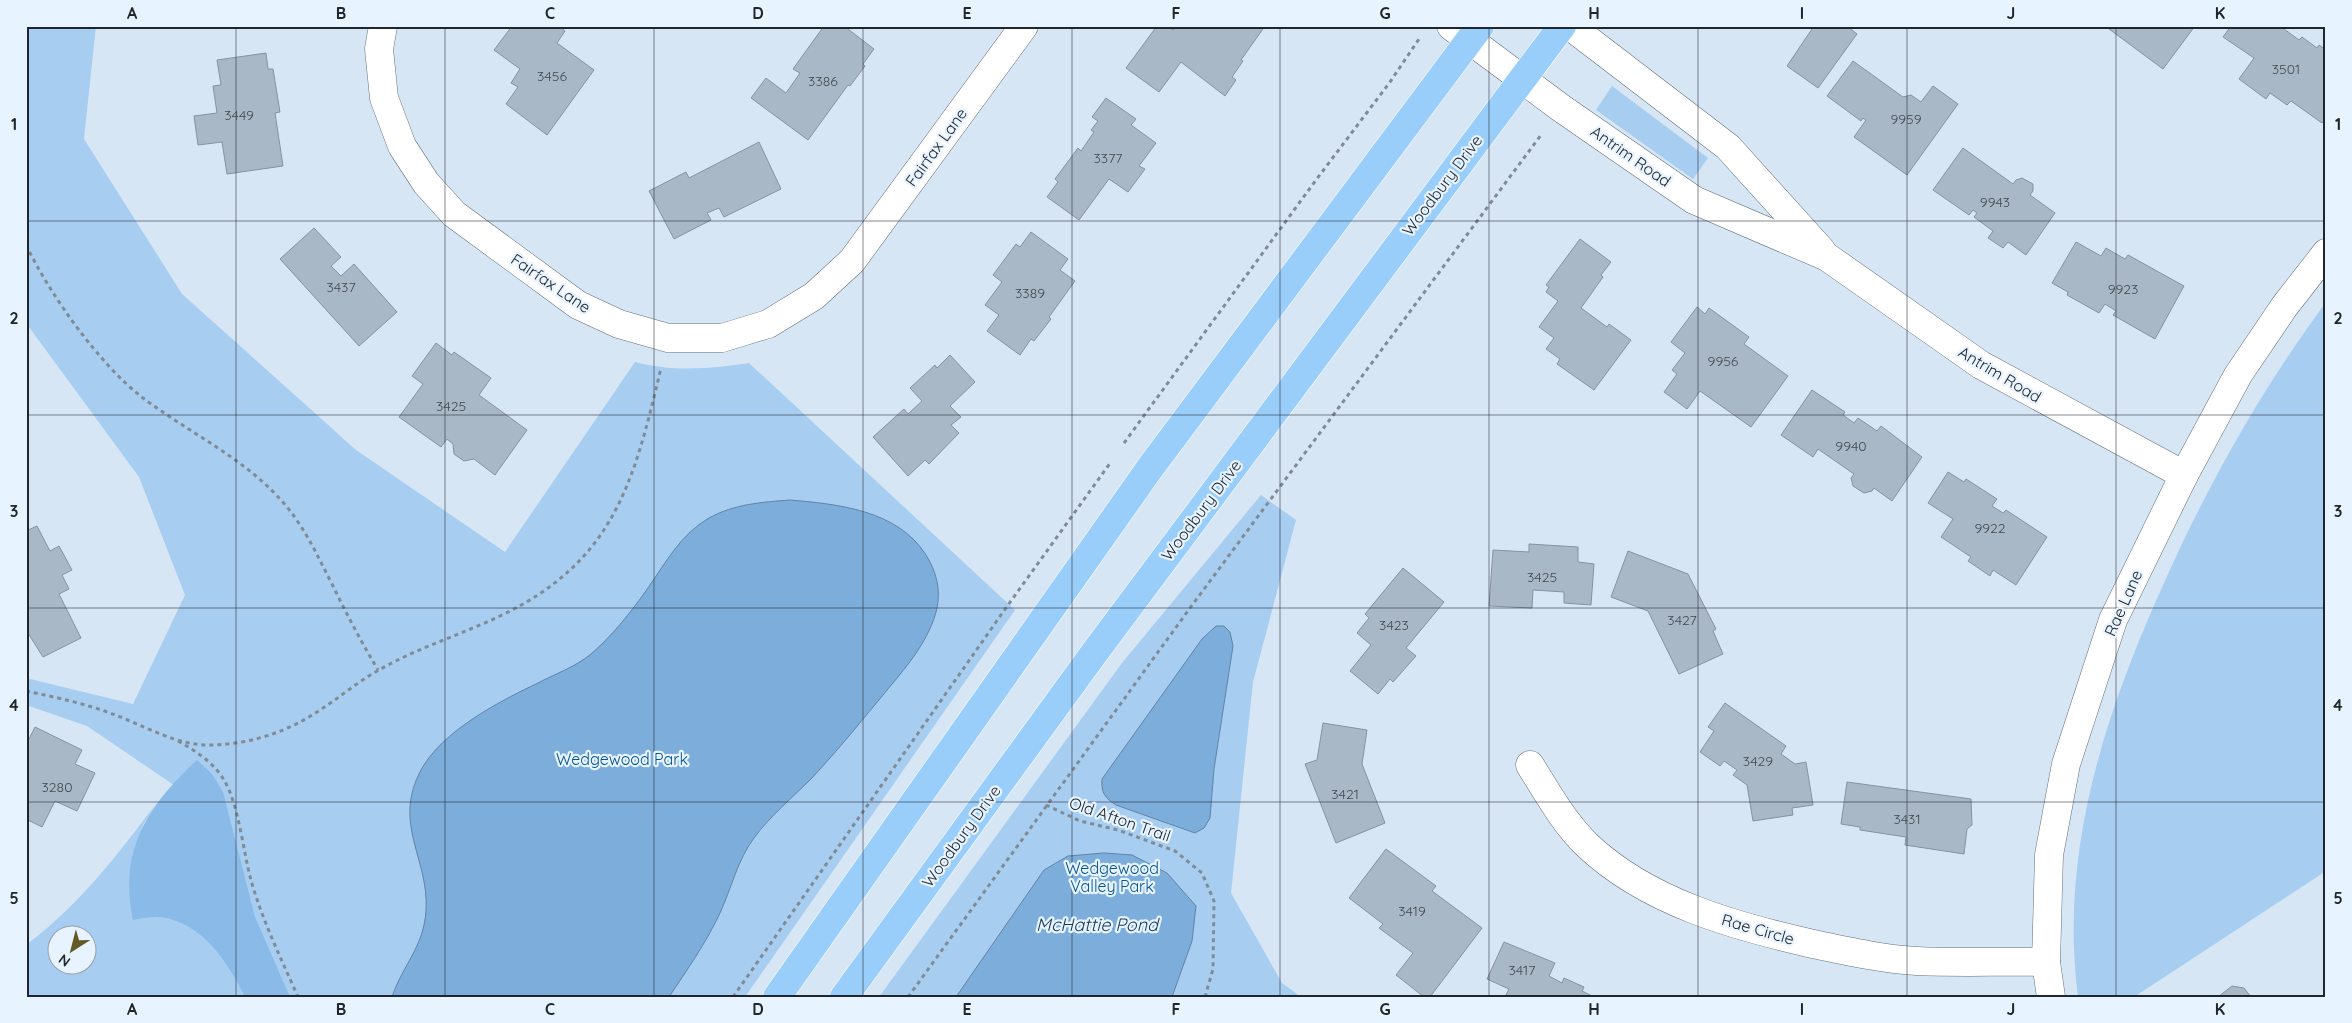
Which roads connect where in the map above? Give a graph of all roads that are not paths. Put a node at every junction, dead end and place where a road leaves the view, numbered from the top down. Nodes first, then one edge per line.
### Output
1 (383, 26) edge
2 (1024, 26) edge
3 (1562, 26) edge
4 (1570, 26) edge
5 (1467, 31) edge
6 (1522, 78) junction
7 (2326, 253) edge
8 (1827, 257) junction
9 (2184, 475) junction
10 (1530, 765) dead end
11 (2046, 962) junction
12 (777, 997) edge
13 (844, 997) edge
14 (2051, 997) edge

1 - 2 street, Fairfax Lane
3 - 6 main road, Woodbury Drive
4 - 8 street, Antrim Road
5 - 6 street, Antrim Road
5 - 12 main road
6 - 8 street, Antrim Road
6 - 13 main road, Woodbury Drive
7 - 9 street, Rae Lane
8 - 9 street, Antrim Road
9 - 11 street, Rae Lane
10 - 11 street, Rae Circle
11 - 14 street, Rae Lane

